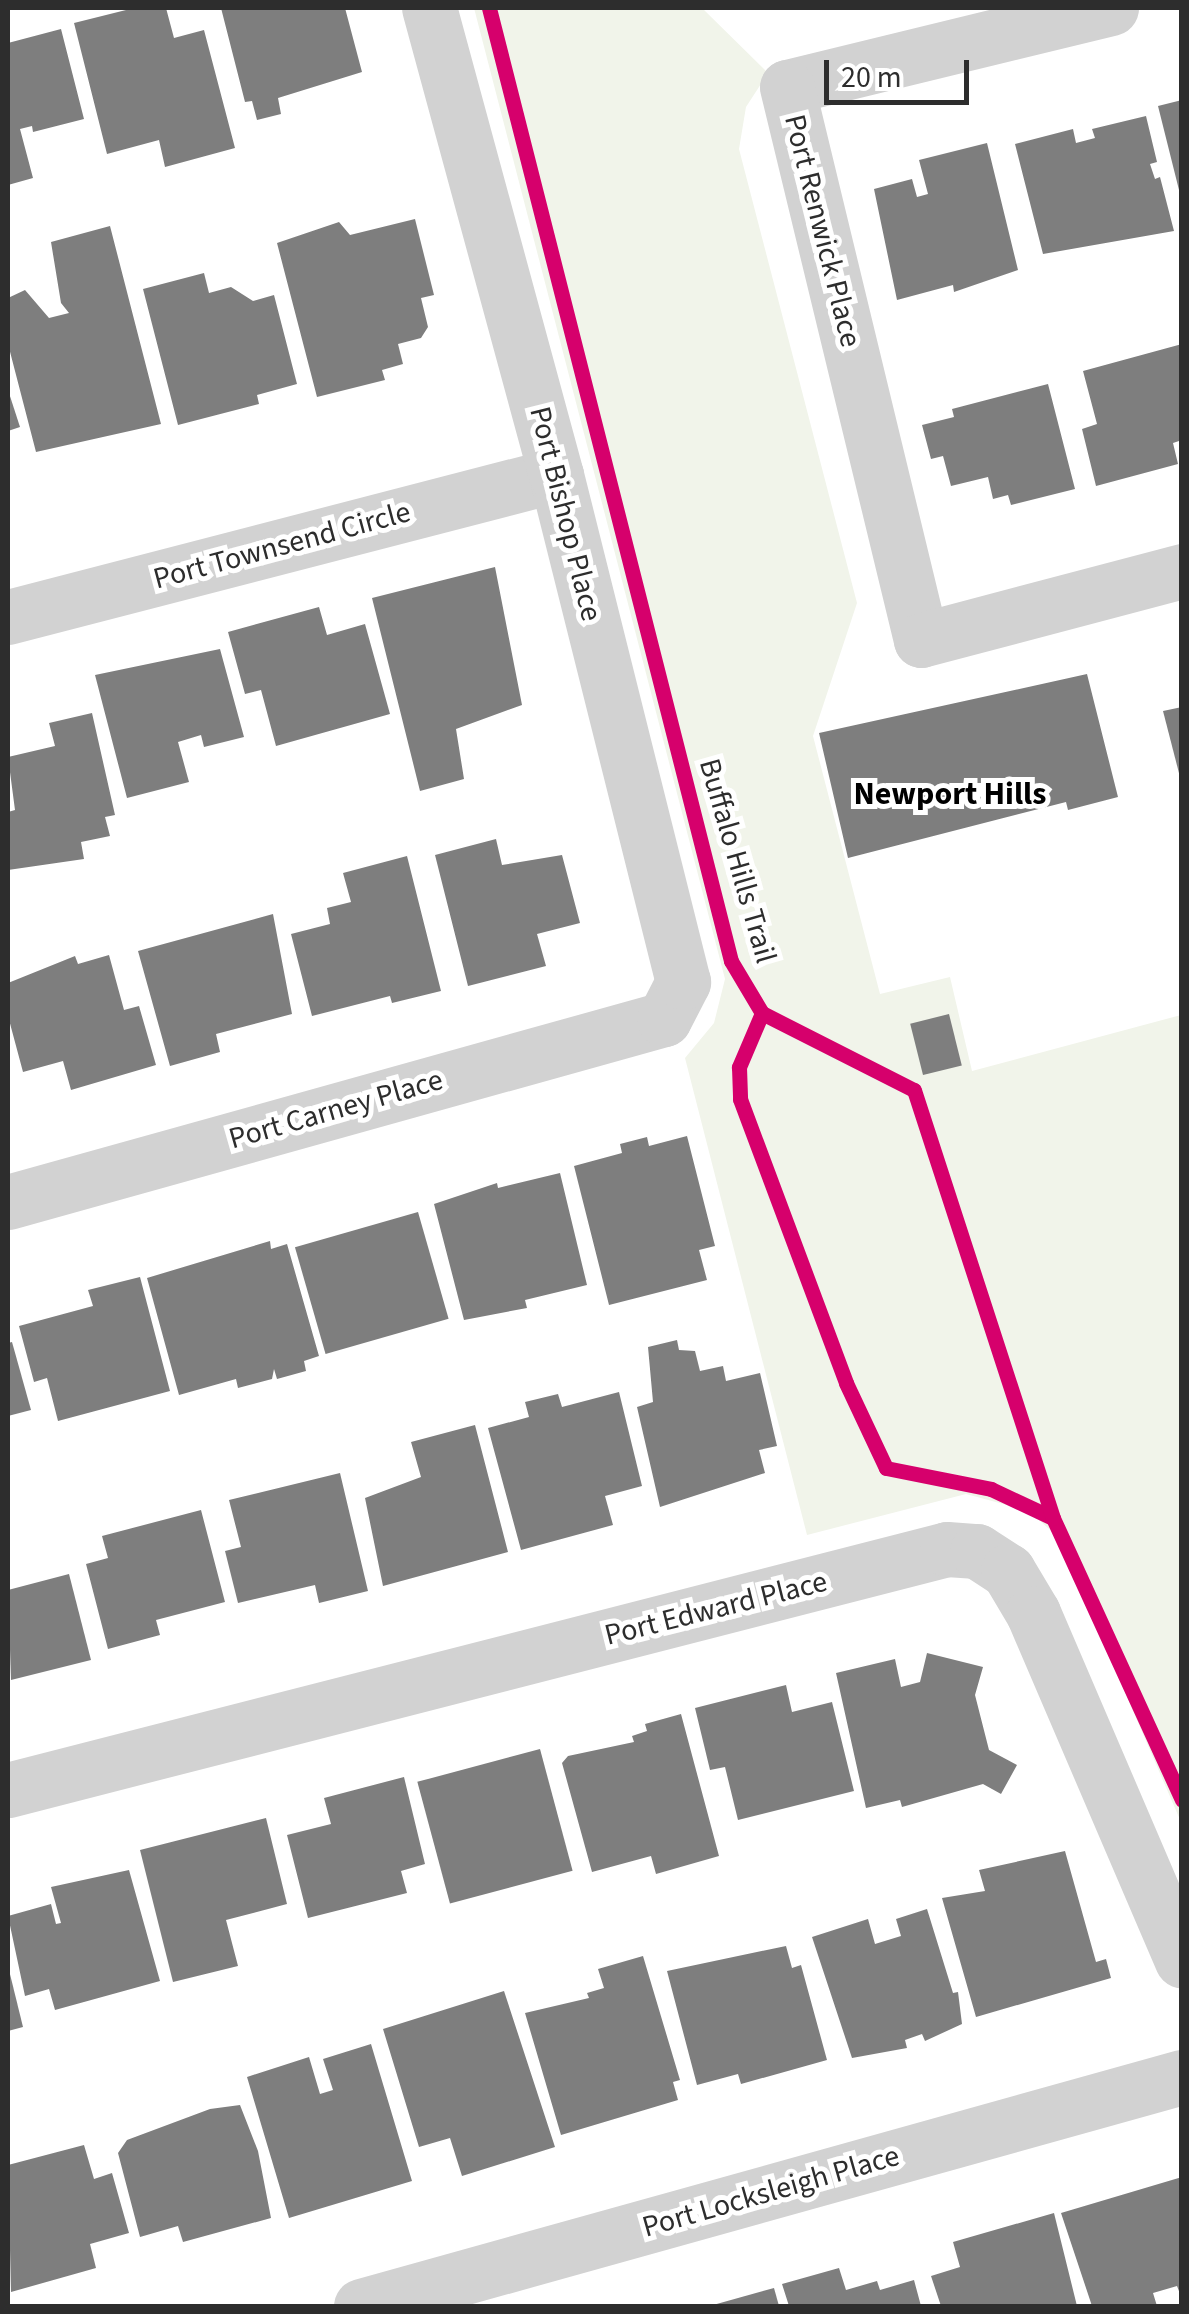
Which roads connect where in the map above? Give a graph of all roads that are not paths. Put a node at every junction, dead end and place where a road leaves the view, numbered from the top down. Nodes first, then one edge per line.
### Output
1 (429, 8) edge
2 (1111, 8) edge
3 (556, 475) junction
4 (1182, 571) edge
5 (8, 617) edge
6 (664, 1019) joint
7 (8, 1202) edge
8 (8, 1790) edge
9 (1182, 1960) edge
10 (1182, 2077) edge
11 (360, 2306) edge

1 - 3 street, Port Bishop Place
2 - 4 street, Port Renwick Place
3 - 5 street, Port Townsend Circle
3 - 6 street, Port Bishop Place
6 - 7 street, Port Carney Place
8 - 9 street, Port Edward Place
10 - 11 street, Port Locksleigh Place

